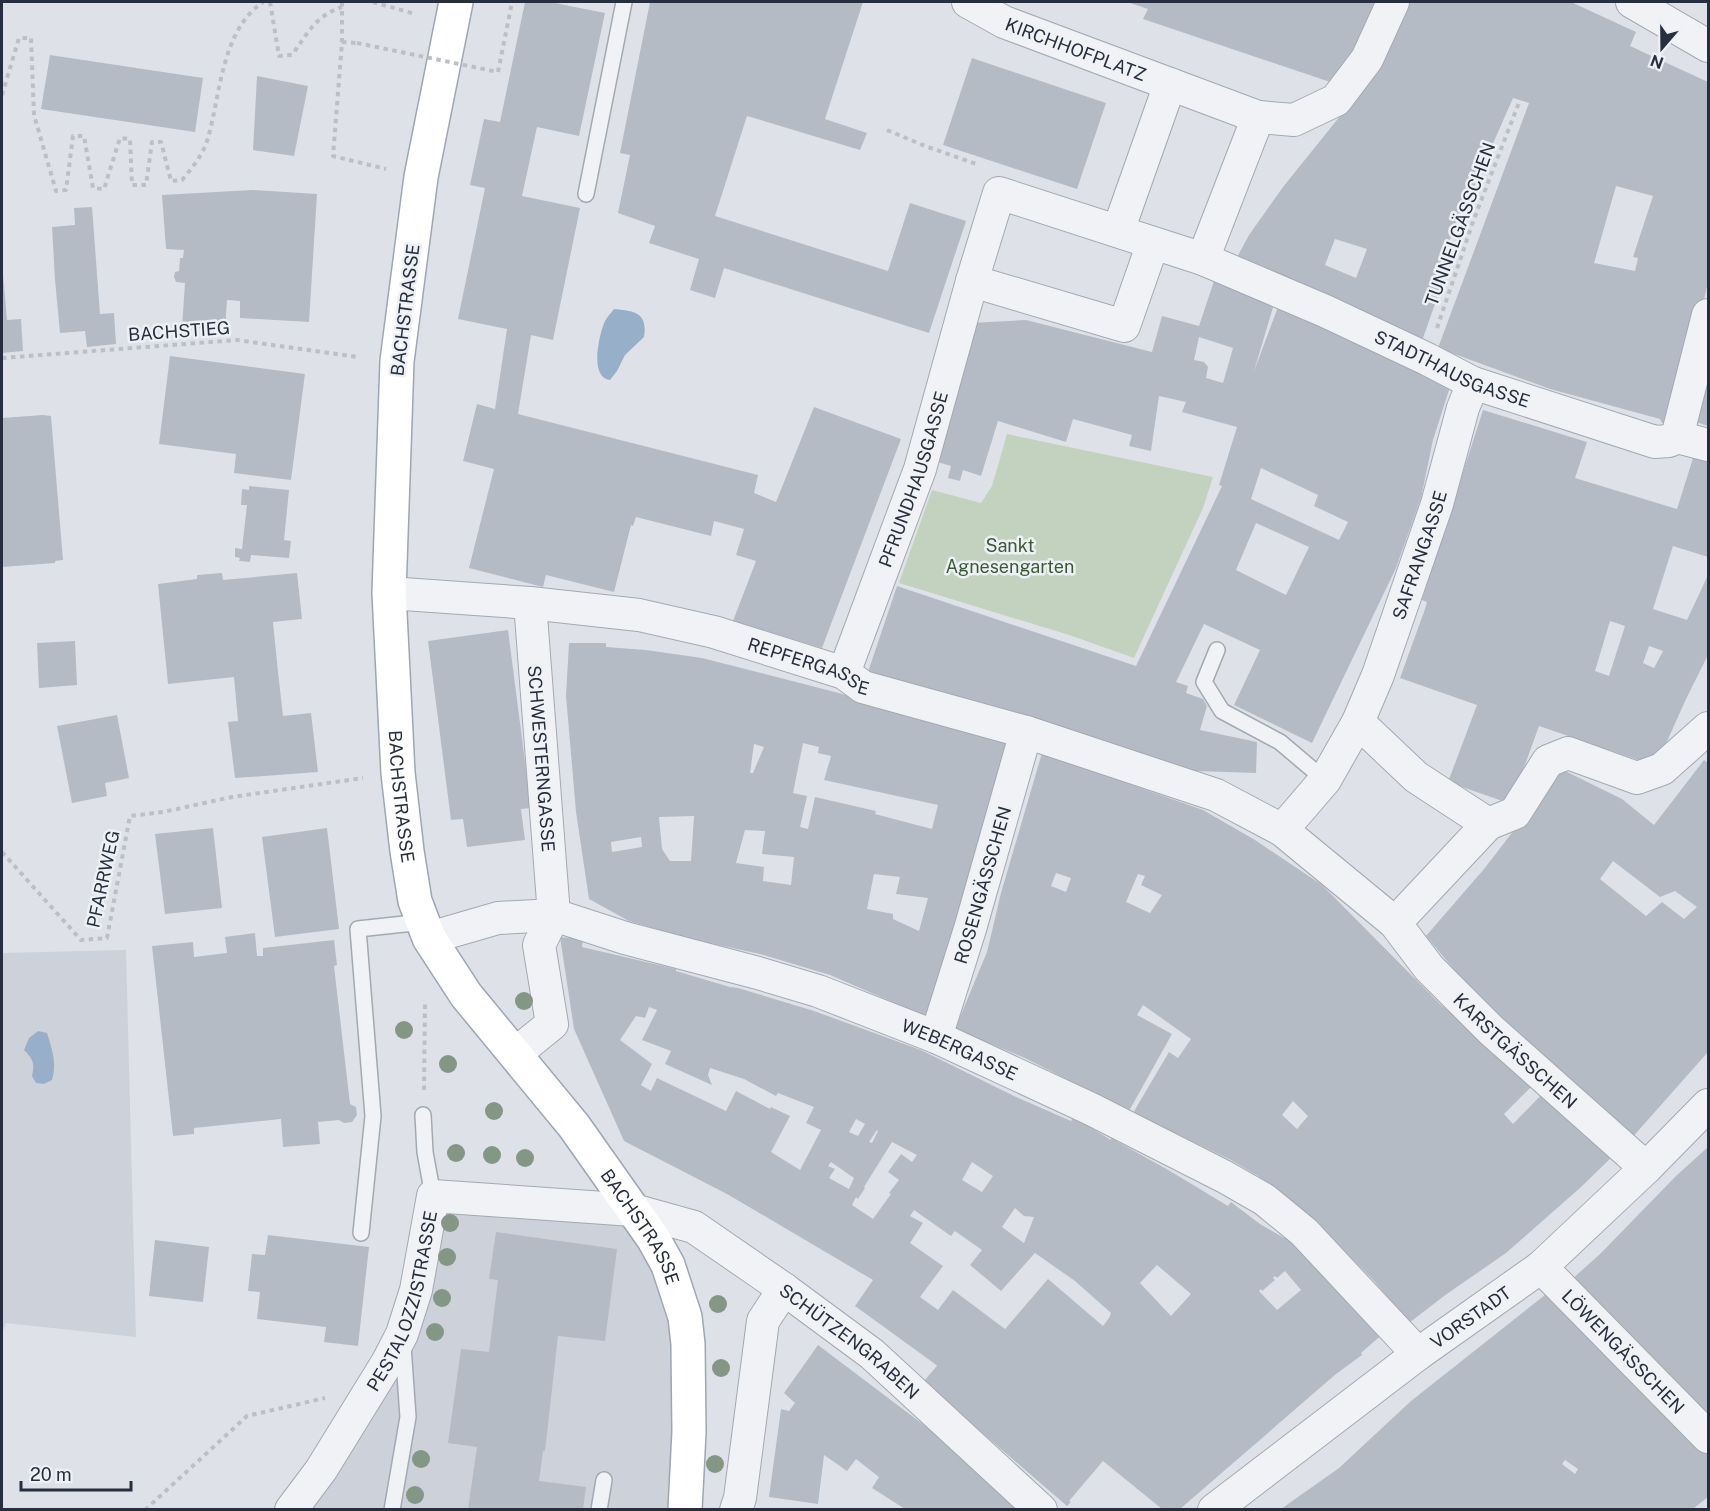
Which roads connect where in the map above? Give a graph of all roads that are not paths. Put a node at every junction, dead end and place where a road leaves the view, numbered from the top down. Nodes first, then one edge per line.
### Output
1 (456, 2) edge
2 (624, 2) edge
3 (968, 2) edge
4 (1393, 2) edge
5 (1632, 2) edge
6 (1008, 12) edge
7 (1708, 46) edge
8 (1170, 84) junction
9 (1258, 117) junction
10 (586, 194) dead end
11 (1118, 231) junction
12 (1153, 243) junction
13 (1203, 259) junction
14 (972, 281) junction
15 (1708, 315) edge
16 (1473, 382) junction
17 (1677, 437) junction
18 (1708, 445) edge
19 (389, 593) junction
20 (530, 603) junction
21 (1217, 650) dead end
22 (844, 674) junction
23 (1358, 722) junction
24 (1708, 728) edge
25 (1026, 732) junction
26 (1324, 780) junction
27 (1488, 824) junction
28 (1282, 830) junction
29 (554, 915) junction
30 (1395, 923) junction
31 (426, 930) junction
32 (936, 1037) junction
33 (515, 1054) junction
34 (1708, 1105) edge
35 (423, 1115) road end
36 (1646, 1168) junction
37 (433, 1196) junction
38 (633, 1210) junction
39 (361, 1233) dead end
40 (1540, 1267) junction
41 (784, 1289) junction
42 (402, 1334) junction
43 (1418, 1354) junction
44 (1708, 1437) edge
45 (604, 1479) dead end
46 (291, 1509) edge
47 (392, 1509) edge
48 (599, 1509) edge
49 (685, 1509) edge
50 (736, 1509) edge
51 (1041, 1509) edge
52 (1214, 1509) edge

1 - 19 main road, BACHSTRASSE
2 - 10 lane
3 - 6 street, KIRCHHOFPLATZ
4 - 9 street, KIRCHHOFPLATZ
5 - 7 street
6 - 8 street, KIRCHHOFPLATZ
8 - 9 street, KIRCHHOFPLATZ
8 - 11 street, KIRCHHOFPLATZ
9 - 13 street
11 - 12 street
11 - 14 street
12 - 13 street
12 - 14 street
13 - 16 street, STADTHAUSGASSE
14 - 22 street, PFRUNDHAUSGASSE
15 - 17 street
16 - 17 street, STADTHAUSGASSE
16 - 23 street, SAFRANGASSE
17 - 18 street, STADTHAUSGASSE
19 - 20 street, REPFERGASSE
19 - 31 main road, BACHSTRASSE
20 - 22 street, REPFERGASSE
20 - 29 street, SCHWESTERNGASSE
21 - 26 lane
22 - 25 street, REPFERGASSE
23 - 26 street, SAFRANGASSE
23 - 27 street
24 - 27 street
25 - 28 street, REPFERGASSE
25 - 32 street, ROSENGÄSSCHEN
26 - 28 street, SAFRANGASSE
27 - 30 street
28 - 30 street, KARSTGÄSSCHEN
29 - 31 street, WEBERGASSE
29 - 32 street, WEBERGASSE
29 - 33 street
30 - 36 street, KARSTGÄSSCHEN
31 - 33 main road, BACHSTRASSE
31 - 39 lane
32 - 43 street, WEBERGASSE
33 - 38 main road, BACHSTRASSE
34 - 36 street, VORSTADT
35 - 37 lane
36 - 40 street, VORSTADT
37 - 38 street, PESTALOZZISTRASSE
37 - 42 street, PESTALOZZISTRASSE
38 - 41 street, SCHÜTZENGRABEN
38 - 49 main road, BACHSTRASSE
40 - 43 street, VORSTADT
40 - 44 street, LÖWENGÄSSCHEN
41 - 50 street
41 - 51 street, SCHÜTZENGRABEN
42 - 46 street, PESTALOZZISTRASSE
42 - 47 lane
43 - 52 street, VORSTADT
45 - 48 lane

